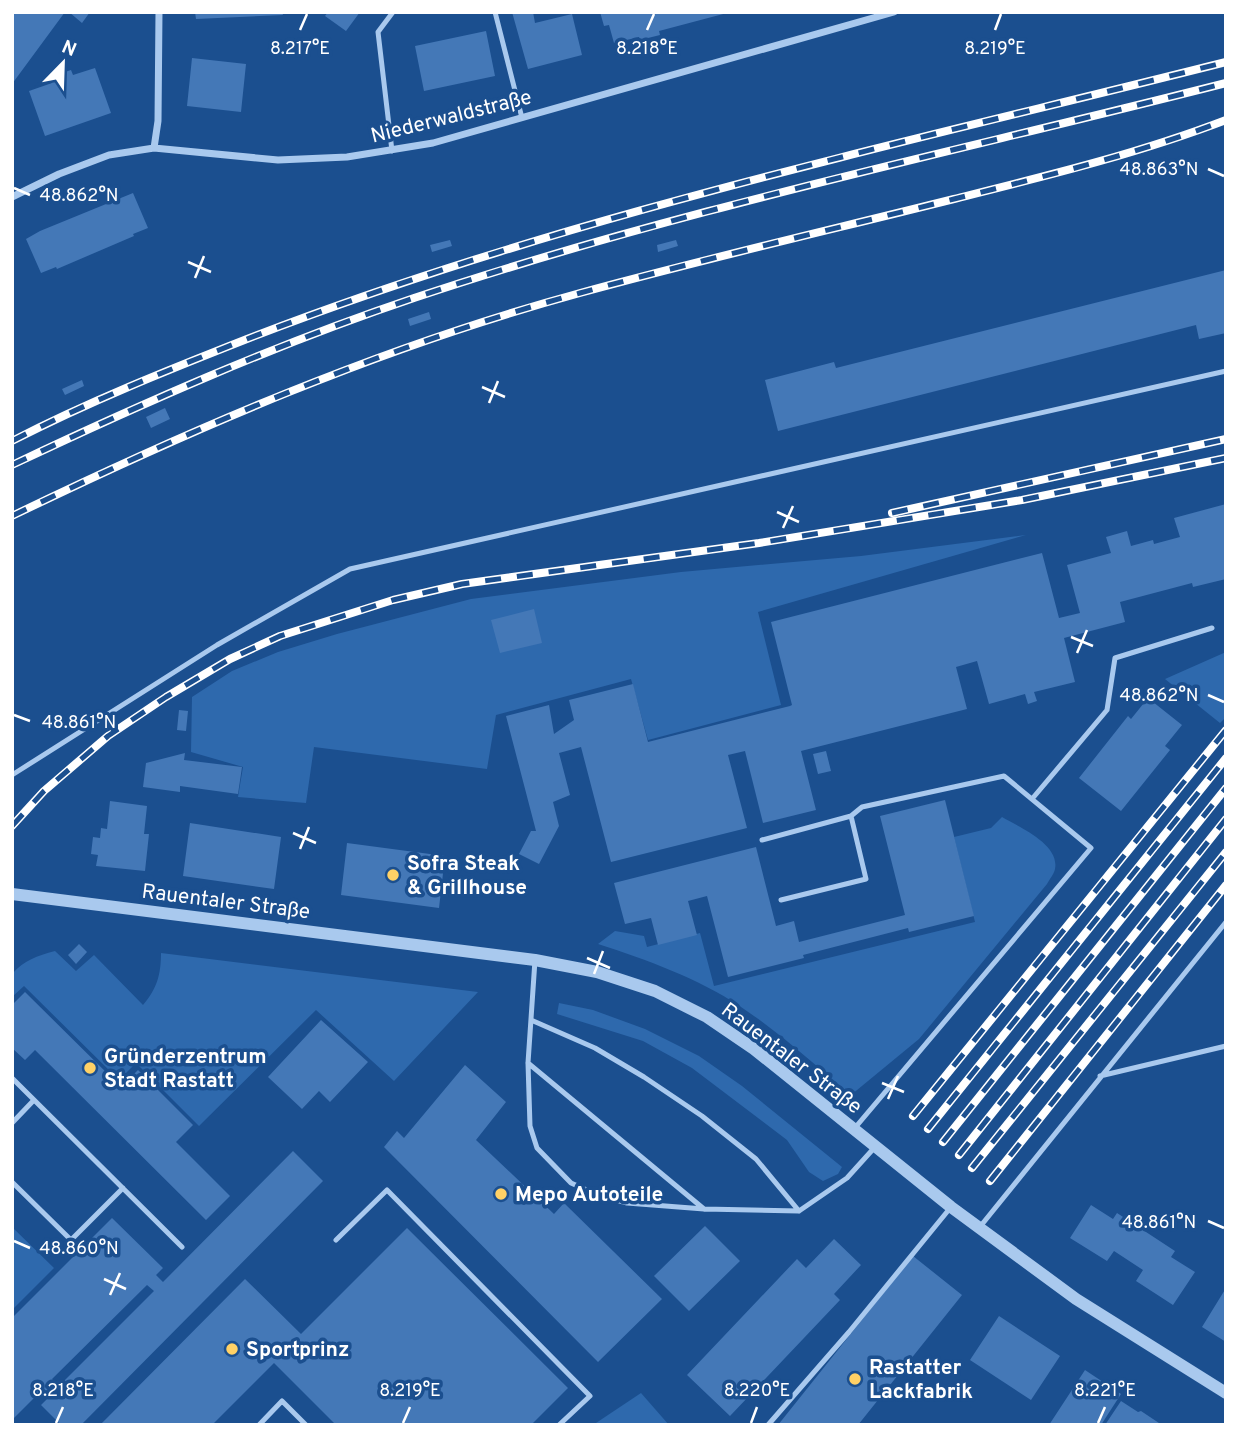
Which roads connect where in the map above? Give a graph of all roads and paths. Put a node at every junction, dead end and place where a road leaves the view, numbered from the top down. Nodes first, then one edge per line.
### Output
1 (159, 12) edge
2 (393, 12) edge
3 (495, 12) edge
4 (891, 13) edge
5 (522, 118) junction
6 (155, 148) junction
7 (392, 151) junction
8 (12, 197) edge
9 (1226, 370) edge
10 (1212, 628) dead end
11 (12, 775) edge
12 (1032, 799) junction
13 (851, 816) junction
14 (762, 839) dead end
15 (12, 894) edge
16 (781, 900) dead end
17 (1226, 922) edge
18 (535, 960) junction
19 (531, 1020) junction
20 (1226, 1046) edge
21 (528, 1063) junction
22 (1100, 1076) junction
23 (12, 1078) edge
24 (34, 1100) junction
25 (12, 1123) edge
26 (854, 1129) junction
27 (876, 1147) junction
28 (12, 1182) edge
29 (124, 1188) junction
30 (951, 1207) junction
31 (704, 1209) junction
32 (799, 1211) junction
33 (979, 1228) junction
34 (336, 1240) dead end
35 (182, 1247) dead end
36 (1226, 1393) edge
37 (258, 1425) edge
38 (306, 1425) edge
39 (559, 1425) edge
40 (768, 1425) edge

1 - 6 street
2 - 7 lane
3 - 5 lane
4 - 5 street, Niederwaldstraße
5 - 7 street, Niederwaldstraße
6 - 7 street, Niederwaldstraße
6 - 8 street, Niederwaldstraße
9 - 11 lane
10 - 12 lane
12 - 13 lane
12 - 26 lane
13 - 14 lane
13 - 16 lane
15 - 18 street, Rauentaler Straße
17 - 22 lane
18 - 19 lane
18 - 26 street, Rauentaler Straße
19 - 21 lane
19 - 32 lane
20 - 22 lane
21 - 31 lane
21 - 31 lane
22 - 33 lane
23 - 24 lane
24 - 25 lane
24 - 29 lane
26 - 27 street, Rauentaler Straße
27 - 30 street, Rauentaler Straße
27 - 32 lane
28 - 29 lane
29 - 35 lane
30 - 33 street, Rauentaler Straße
30 - 40 lane
31 - 32 lane
33 - 36 street, Rauentaler Straße
34 - 39 lane
37 - 38 lane

